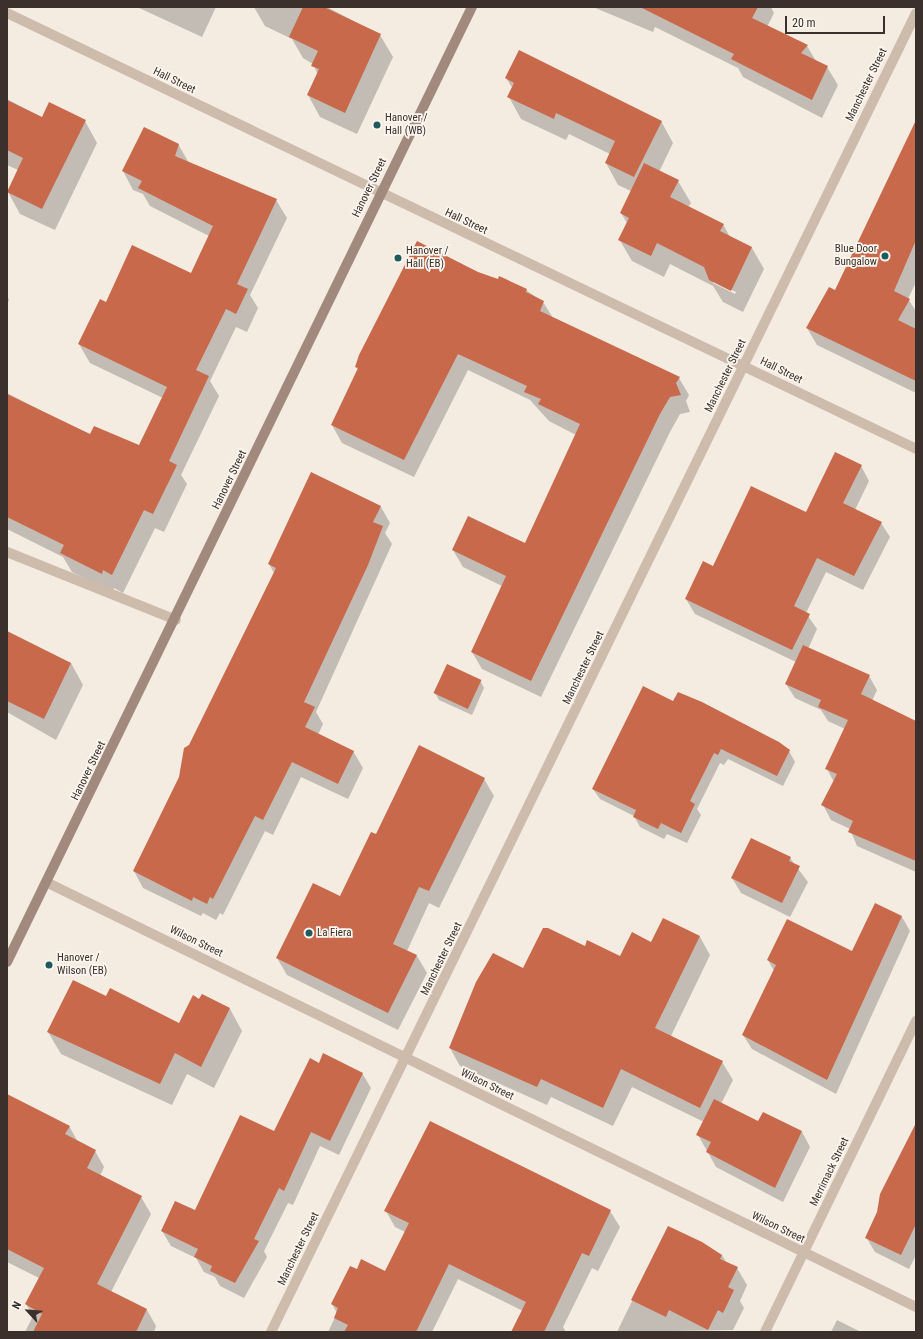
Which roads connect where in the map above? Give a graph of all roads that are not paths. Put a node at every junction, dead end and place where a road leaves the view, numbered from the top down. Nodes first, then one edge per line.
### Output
1 (472, 7) edge
2 (7, 13) edge
3 (916, 13) edge
4 (380, 194) junction
5 (744, 366) junction
6 (916, 449) edge
7 (7, 552) edge
8 (176, 620) junction
9 (48, 883) junction
10 (7, 962) edge
11 (916, 1021) edge
12 (405, 1058) junction
13 (804, 1254) junction
14 (916, 1307) edge
15 (271, 1332) edge
16 (765, 1332) edge

1 - 4 street, Hanover Street
2 - 4 street, Hall Street
3 - 5 street, Manchester Street
4 - 5 street, Hall Street
4 - 8 street, Hanover Street
5 - 6 street, Hall Street
5 - 12 street, Manchester Street
7 - 8 street
8 - 9 street, Hanover Street
9 - 10 street, Hanover Street
9 - 12 street, Wilson Street
11 - 13 street, Merrimack Street
12 - 13 street, Wilson Street
12 - 15 street, Manchester Street
13 - 14 street, Wilson Street
13 - 16 street, Merrimack Street

